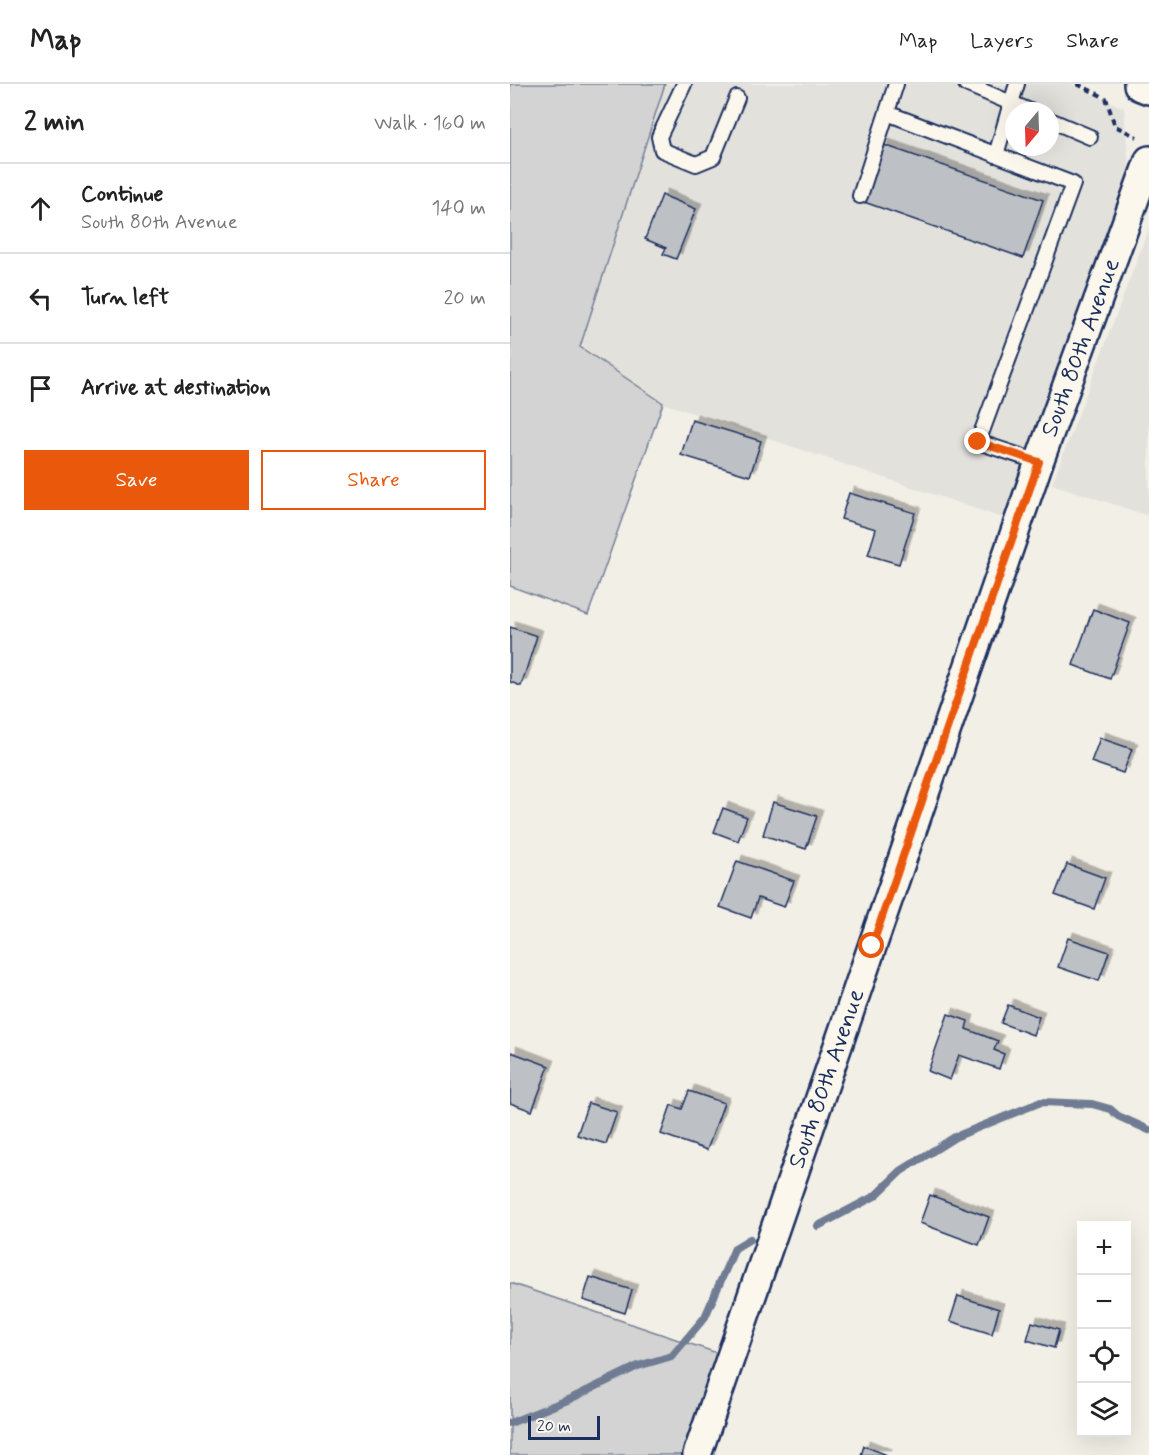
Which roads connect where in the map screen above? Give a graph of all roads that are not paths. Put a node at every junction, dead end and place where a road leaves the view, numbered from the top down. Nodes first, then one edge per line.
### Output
1 (684, 84) edge
2 (896, 84) edge
3 (966, 84) edge
4 (1017, 84) edge
5 (1141, 84) edge
6 (1149, 87) edge
7 (737, 98) dead end
8 (1009, 102) edge
9 (1011, 102) edge
10 (887, 113) junction
11 (1005, 124) edge
12 (1059, 124) edge
13 (1090, 136) dead end
14 (1145, 149) edge
15 (996, 155) junction
16 (860, 196) dead end
17 (1039, 462) junction
18 (697, 1455) edge

1 - 7 lane
2 - 10 lane
3 - 8 lane
4 - 9 lane
5 - 6 main road
10 - 15 lane
10 - 16 lane
11 - 15 lane
12 - 13 lane
14 - 17 street, South 80th Avenue
15 - 17 lane
17 - 18 street, South 80th Avenue

